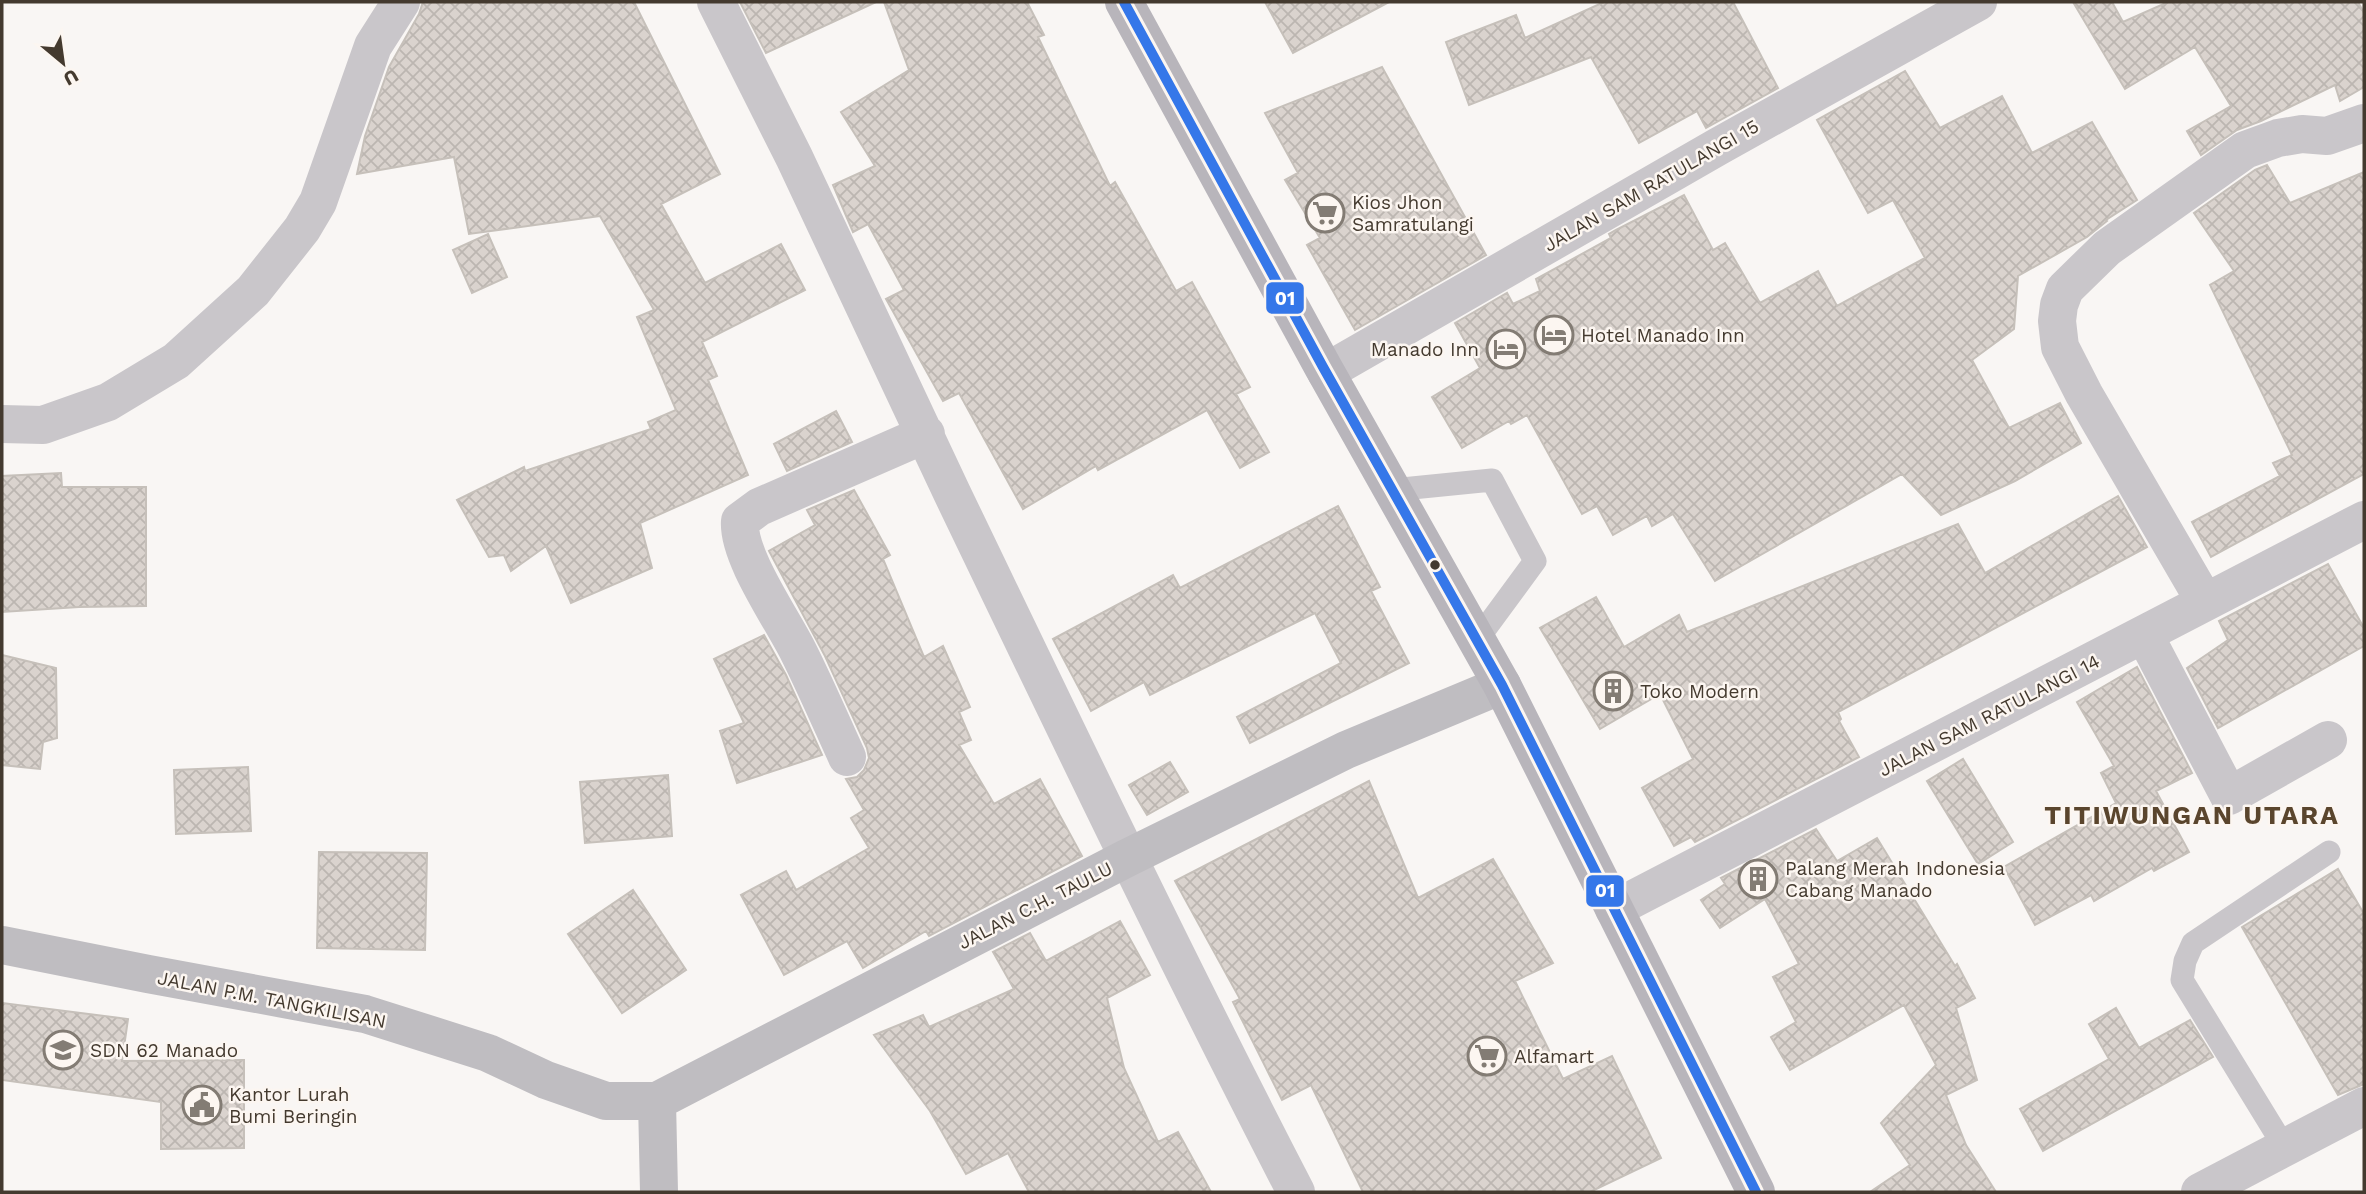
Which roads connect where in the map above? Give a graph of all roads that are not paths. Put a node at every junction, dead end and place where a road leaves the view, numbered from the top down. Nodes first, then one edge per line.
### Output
1 (401, 2) edge
2 (716, 2) edge
3 (1124, 2) edge
4 (1978, 2) edge
5 (2364, 123) edge
6 (1326, 372) junction
7 (2, 424) edge
8 (926, 434) junction
9 (1392, 490) junction
10 (2364, 520) edge
11 (2205, 602) junction
12 (2144, 634) junction
13 (1477, 640) junction
14 (1502, 685) junction
15 (2328, 740) dead end
16 (847, 757) dead end
17 (2329, 852) dead end
18 (1127, 858) junction
19 (1614, 909) junction
20 (2, 944) edge
21 (657, 1101) junction
22 (2364, 1107) edge
23 (2285, 1148) junction
24 (659, 1192) edge
25 (1296, 1192) edge
26 (1756, 1192) edge
27 (2200, 1192) edge

1 - 7 street
2 - 8 street
3 - 6 main road
4 - 6 street, JALAN SAM RATULANGI 15
5 - 11 street
6 - 9 main road
8 - 16 street
8 - 18 street
9 - 13 main road
9 - 13 lane
10 - 11 street, JALAN SAM RATULANGI 14
11 - 12 street, JALAN SAM RATULANGI 14
12 - 15 street
12 - 19 street, JALAN SAM RATULANGI 14
13 - 14 main road
14 - 18 street, JALAN C.H. TAULU
14 - 19 main road
17 - 23 lane
18 - 21 street, JALAN C.H. TAULU
18 - 25 street
19 - 26 main road
20 - 21 street, JALAN P.M. TANGKILISAN
21 - 24 street
22 - 23 street
23 - 27 street

